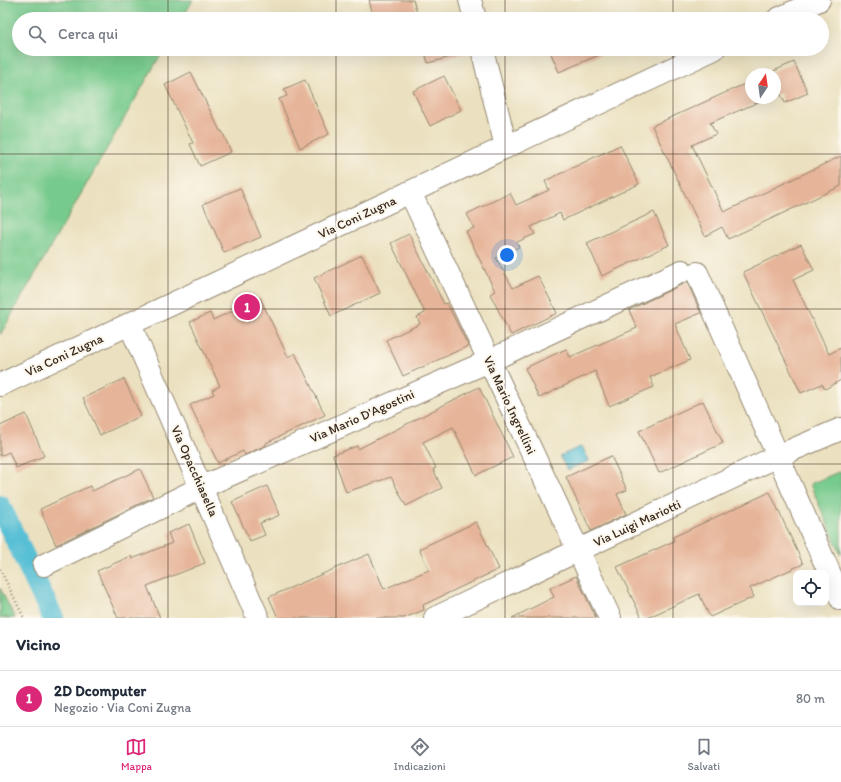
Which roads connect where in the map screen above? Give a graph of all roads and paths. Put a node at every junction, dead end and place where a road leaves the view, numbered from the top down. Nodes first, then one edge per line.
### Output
1 (470, 0) edge
2 (808, 2) edge
3 (473, 12) edge
4 (790, 12) edge
5 (484, 56) edge
6 (699, 56) edge
7 (506, 147) junction
8 (410, 192) junction
9 (130, 325) junction
10 (489, 361) junction
11 (0, 385) edge
12 (841, 429) edge
13 (778, 456) junction
14 (202, 487) junction
15 (578, 551) junction
16 (44, 565) dead end
17 (0, 569) edge
18 (841, 599) edge
19 (24, 618) edge
20 (258, 618) edge
21 (435, 618) edge
22 (610, 618) edge

1 - 3 street
2 - 4 street
5 - 7 street
6 - 7 street, Via Coni Zugna
7 - 8 street, Via Coni Zugna
8 - 9 street, Via Coni Zugna
8 - 10 street, Via Mario Ingrellini
9 - 11 street, Via Coni Zugna
9 - 14 street, Via Opacchiasella
10 - 13 street, Via Mario D'Agostini
10 - 14 street, Via Mario D'Agostini
10 - 15 street, Via Mario Ingrellini
12 - 13 street, Via Luigi Mariotti
13 - 15 street, Via Luigi Mariotti
13 - 18 street
14 - 16 street, Via Mario D'Agostini
14 - 20 street, Via Opacchiasella
15 - 21 street, Via Luigi Mariotti
15 - 22 street, Via Mario Ingrellini
17 - 19 path

